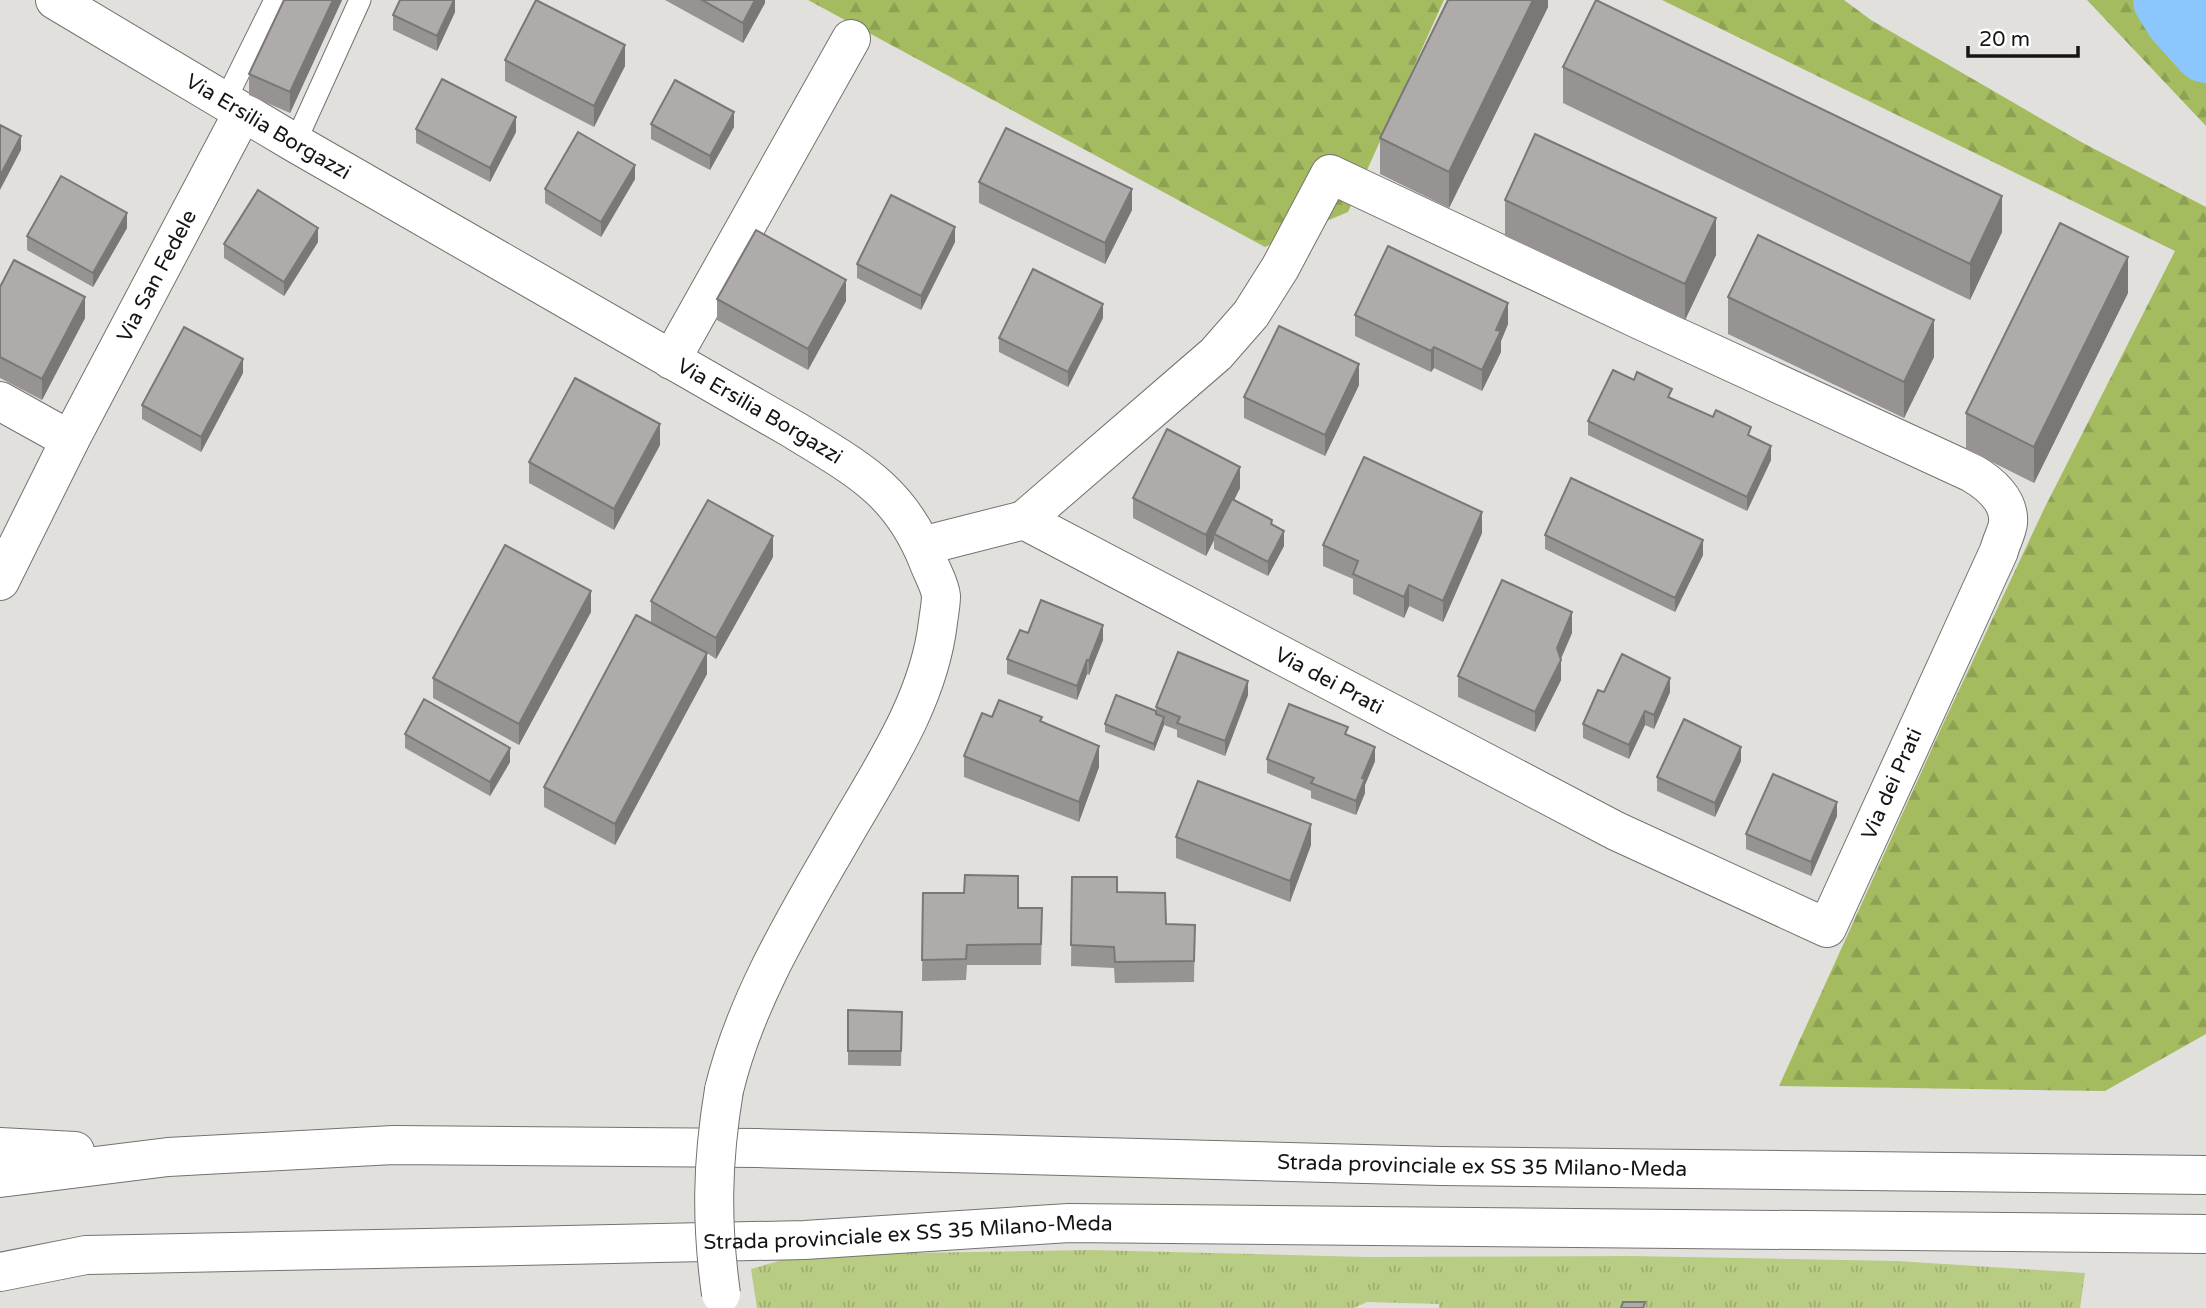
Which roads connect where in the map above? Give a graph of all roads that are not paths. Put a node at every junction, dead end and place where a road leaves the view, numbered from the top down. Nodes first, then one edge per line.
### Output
1 (55, 0) edge
2 (275, 0) edge
3 (360, 0) edge
4 (851, 39) dead end
5 (234, 106) junction
6 (295, 144) junction
7 (671, 360) junction
8 (0, 401) edge
9 (70, 440) junction
10 (1024, 520) junction
11 (922, 545) junction
12 (0, 581) edge
13 (0, 1147) edge
14 (168, 1157) junction
15 (2206, 1175) edge
16 (0, 1178) edge
17 (2206, 1234) edge
18 (0, 1272) edge
19 (723, 1301) edge

1 - 5 main road, Via Ersilia Borgazzi
2 - 5 lane
3 - 6 lane
4 - 7 main road
5 - 6 main road, Via Ersilia Borgazzi
5 - 9 main road, Via San Fedele
6 - 7 main road, Via Ersilia Borgazzi
7 - 11 main road, Via Ersilia Borgazzi
8 - 9 main road
9 - 12 main road, Via San Fedele
10 - 10 main road, Via dei Prati
10 - 11 main road
11 - 19 main road, Via Ersilia Borgazzi, bridge
13 - 14 main road
14 - 15 main road, Strada provinciale ex SS 35 Milano-Meda
14 - 16 main road
17 - 18 main road, Strada provinciale ex SS 35 Milano-Meda

